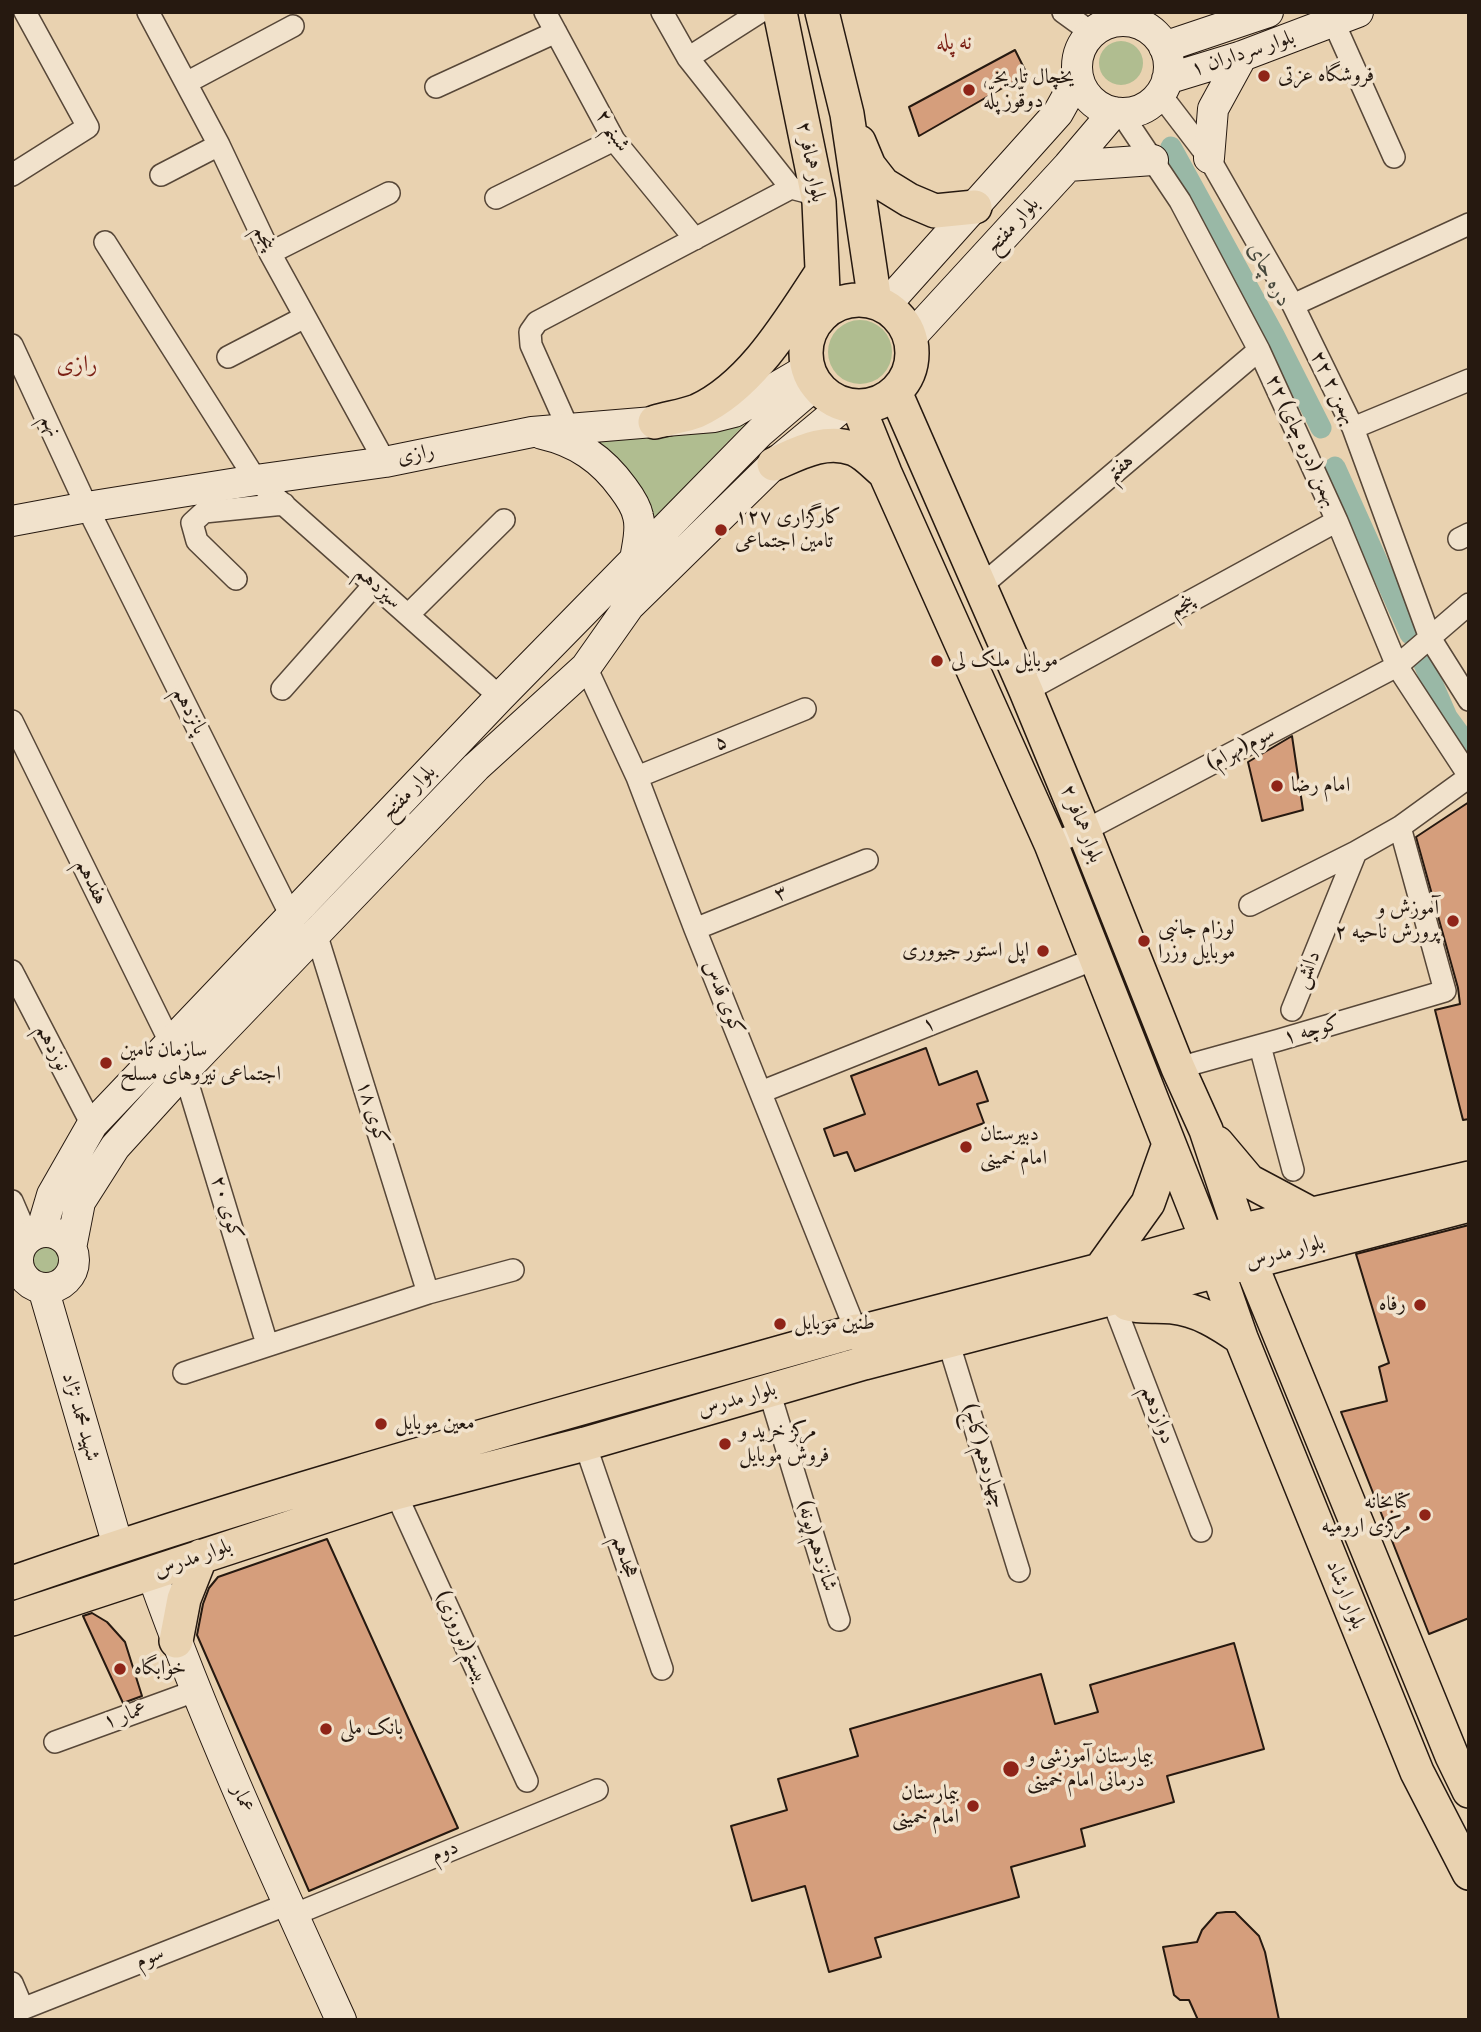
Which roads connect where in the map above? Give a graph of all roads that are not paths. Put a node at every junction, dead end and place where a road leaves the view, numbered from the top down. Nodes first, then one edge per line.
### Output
1 (24, 12) edge
2 (148, 12) edge
3 (545, 12) edge
4 (662, 12) edge
5 (760, 12) edge
6 (780, 12) edge
7 (822, 12) edge
8 (1063, 12) edge
9 (1268, 12) edge
10 (1346, 18) edge
11 (1105, 23) edge
12 (293, 26) dead end
13 (1157, 30) edge
14 (556, 32) junction
15 (1242, 56) junction
16 (688, 58) junction
17 (1078, 77) junction
18 (186, 83) junction
19 (436, 87) dead end
20 (1163, 87) junction
21 (1117, 112) junction
22 (847, 114) junction
23 (614, 140) junction
24 (219, 145) junction
25 (1394, 157) dead end
26 (1209, 158) junction
27 (1153, 160) junction
28 (1068, 166) junction
29 (12, 175) edge
30 (161, 175) dead end
31 (805, 192) junction
32 (389, 193) dead end
33 (496, 198) dead end
34 (975, 207) junction
35 (1469, 224) edge
36 (695, 239) junction
37 (105, 242) dead end
38 (270, 253) junction
39 (822, 272) junction
40 (880, 304) junction
41 (1293, 304) junction
42 (824, 313) junction
43 (305, 317) junction
44 (910, 338) junction
45 (12, 345) edge
46 (1259, 351) junction
47 (229, 357) dead end
48 (813, 376) junction
49 (1469, 380) edge
50 (895, 392) junction
51 (852, 405) junction
52 (655, 422) junction
53 (568, 428) junction
54 (1353, 428) junction
55 (532, 432) junction
56 (760, 432) junction
57 (780, 459) junction
58 (385, 462) junction
59 (885, 473) junction
60 (256, 480) junction
61 (284, 504) junction
62 (87, 507) junction
63 (504, 520) dead end
64 (12, 521) edge
65 (1337, 521) junction
66 (635, 560) junction
67 (236, 579) dead end
68 (374, 585) junction
69 (981, 586) junction
70 (1469, 604) edge
71 (408, 615) junction
72 (1430, 638) junction
73 (1397, 666) junction
74 (586, 667) junction
75 (282, 689) dead end
76 (1026, 691) junction
77 (500, 697) junction
78 (1469, 700) edge
79 (805, 709) dead end
80 (12, 721) edge
81 (1469, 776) edge
82 (637, 777) junction
83 (1400, 827) junction
84 (1084, 831) junction
85 (1051, 844) junction
86 (1356, 852) junction
87 (345, 860) junction
88 (867, 860) dead end
89 (367, 880) junction
90 (1250, 905) dead end
91 (291, 916) junction
92 (695, 929) junction
93 (316, 933) junction
94 (1097, 958) junction
95 (12, 971) edge
96 (1292, 1010) dead end
97 (170, 1042) junction
98 (1260, 1046) junction
99 (1178, 1068) junction
100 (184, 1071) junction
101 (761, 1092) junction
102 (92, 1125) junction
103 (1206, 1130) junction
104 (1169, 1144) junction
105 (1293, 1170) dead end
106 (1469, 1178) edge
107 (12, 1201) edge
108 (1469, 1205) edge
109 (1311, 1214) junction
110 (34, 1235) junction
111 (1207, 1240) junction
112 (1244, 1247) junction
113 (71, 1248) junction
114 (513, 1270) dead end
115 (1218, 1271) junction
116 (1106, 1284) junction
117 (26, 1286) edge
118 (428, 1293) junction
119 (1241, 1338) junction
120 (948, 1341) junction
121 (859, 1342) junction
122 (267, 1345) junction
123 (184, 1373) dead end
124 (769, 1391) junction
125 (585, 1444) junction
126 (390, 1478) junction
127 (1201, 1531) dead end
128 (118, 1546) junction
129 (201, 1556) junction
130 (1018, 1571) dead end
131 (152, 1574) junction
132 (12, 1583) edge
133 (12, 1619) edge
134 (839, 1620) dead end
135 (176, 1641) junction
136 (662, 1669) dead end
137 (195, 1691) junction
138 (55, 1742) dead end
139 (527, 1781) dead end
140 (597, 1790) dead end
141 (1469, 1791) edge
142 (1469, 1873) edge
143 (290, 1909) junction
144 (12, 1983) edge
145 (18, 2011) edge
146 (341, 2020) edge

1 - 29 street
2 - 18 street, پنجم
3 - 14 street, شبنم ۲
4 - 16 street
5 - 16 street
6 - 31 main road, بلوار همافر ۲
7 - 22 main road, بلوار همافر ۲
8 - 11 street
9 - 13 street, بلوار سرداران ۱
10 - 15 street, بلوار سرداران ۱
10 - 25 street
11 - 13 street
11 - 17 street
12 - 18 street
13 - 20 street
14 - 19 street
14 - 23 street, شبنم ۲
15 - 20 street, بلوار سرداران ۱
15 - 26 street
16 - 31 street
17 - 21 street
17 - 34 street, بلوار مفتح
18 - 24 street, پنجم
20 - 21 street
20 - 26 street, ۲۲ بهمن ۲
21 - 27 street, ۲۲ بهمن (دره چای)
21 - 28 street, بلوار مفتح
22 - 34 main road
22 - 40 main road, بلوار همافر ۲
23 - 33 street
23 - 36 street, شبنم ۲
24 - 30 street
24 - 38 street, پنجم
26 - 41 street, ۲۲ بهمن ۲
27 - 28 street
27 - 46 street, ۲۲ بهمن (دره چای)
28 - 44 street, بلوار مفتح
31 - 36 street
31 - 39 main road, بلوار همافر ۲
32 - 38 street
34 - 40 street, بلوار مفتح
35 - 41 street
36 - 53 street
37 - 60 street, سیزدهم
38 - 43 street, پنجم
39 - 42 main road, بلوار همافر ۲
39 - 52 main road
40 - 42 main road
40 - 44 main road
41 - 54 street, ۲۲ بهمن ۲
42 - 48 main road
43 - 47 street
43 - 58 street, پنجم
44 - 50 main road
45 - 62 street, نهم
46 - 65 street, ۲۲ بهمن (دره چای)
46 - 69 street, هفتم
48 - 51 main road
48 - 52 street, رازی
48 - 56 street, بلوار مفتح
49 - 54 street
50 - 51 main road
50 - 69 main road, بلوار همافر ۲
51 - 57 street, بلوار مفتح
51 - 59 main road, بلوار همافر ۲
52 - 53 street, رازی
53 - 55 street, رازی
54 - 72 street, ۲۲ بهمن ۲
55 - 58 street, رازی
55 - 66 street
56 - 57 street
56 - 66 street, بلوار مفتح
57 - 59 main road
57 - 74 street, بلوار مفتح
58 - 60 street, رازی
59 - 85 main road, بلوار همافر ۲
60 - 61 street, سیزدهم
60 - 62 street, رازی
61 - 67 street
61 - 68 street, سیزدهم
62 - 64 street, رازی
62 - 91 street, پانزدهم
63 - 71 street
65 - 73 street, ۲۲ بهمن (دره چای)
65 - 76 street, پنجم
66 - 77 street, بلوار مفتح
68 - 71 street, سیزدهم
68 - 75 street
69 - 76 main road, بلوار همافر ۲
70 - 72 street
71 - 77 street, سیزدهم
72 - 73 street, سوم(مهرام)
72 - 78 street, ۲۲ بهمن ۲
73 - 81 street, ۲۲ بهمن (دره چای)
73 - 84 street, سوم(مهرام)
74 - 82 street, کوی قدس
74 - 89 street, بلوار مفتح
76 - 84 main road, بلوار همافر ۲
77 - 87 street, بلوار مفتح
79 - 82 street, ۵
80 - 97 street, هفدهم
81 - 83 street
82 - 92 street, کوی قدس
83 - 86 street
83 - 98 street, کوچه ۱
84 - 85 street, سوم(مهرام)
84 - 99 main road, بلوار همافر ۲
85 - 94 main road, بلوار همافر ۲
86 - 90 street
86 - 96 street, دانش
87 - 89 street
87 - 91 street, بلوار مفتح
88 - 92 street, ۳
89 - 93 street, بلوار مفتح
91 - 97 street, بلوار مفتح
92 - 101 street, کوی قدس
93 - 100 street, بلوار مفتح
93 - 118 street, کوی ۱۸
94 - 101 street, ۱
94 - 104 main road, بلوار همافر ۲
95 - 102 street, نوزدهم
97 - 102 street, بلوار مفتح
98 - 99 street, کوچه ۱
98 - 105 street
99 - 103 main road, بلوار همافر ۲
100 - 113 street, بلوار مفتح
100 - 122 street, کوی ۲۰
101 - 121 street, کوی قدس
102 - 110 street, بلوار مفتح
103 - 109 main road
103 - 112 main road, بلوار همافر ۲
104 - 111 main road, بلوار همافر ۲
104 - 116 main road
106 - 109 main road, بلوار مدرس
107 - 110 street
108 - 112 main road, بلوار مدرس
109 - 112 main road, بلوار مدرس
110 - 113 street
110 - 117 street
111 - 112 main road, بلوار مدرس
111 - 115 main road, بلوار همافر ۲
111 - 116 main road, بلوار مدرس
112 - 115 main road, بلوار مدرس
112 - 141 main road, بلوار ارشاد
113 - 117 street
114 - 118 street
115 - 116 main road, بلوار مدرس
115 - 119 main road, بلوار ارشاد
116 - 119 main road
116 - 120 main road, بلوار مدرس
116 - 121 main road, بلوار مدرس
116 - 127 street, دوازدهم
117 - 128 street, شهید محمد نژاد
118 - 122 street
119 - 142 main road, بلوار ارشاد
120 - 121 main road, بلوار مدرس
120 - 130 street, چهاردهم(کاج)
121 - 124 main road, بلوار مدرس
121 - 126 main road, بلوار مدرس
122 - 123 street
124 - 125 main road, بلوار مدرس
124 - 134 street, شانزدهم(پونه)
125 - 126 main road, بلوار مدرس
125 - 136 street, هجدهم
126 - 128 main road, بلوار مدرس
126 - 129 main road, بلوار مدرس
126 - 139 street, بیستم(نوروزی)
128 - 132 main road, بلوار مدرس
129 - 131 main road, بلوار مدرس
129 - 135 main road
131 - 133 main road, بلوار مدرس
131 - 135 street, عمار
135 - 137 street, عمار
137 - 138 street, عمار ۱
137 - 143 street, عمار
140 - 143 street, دوم
143 - 145 street, سوم
143 - 146 street, عمار
144 - 145 street

